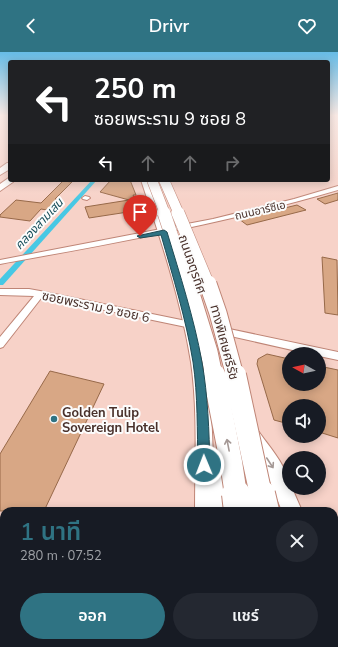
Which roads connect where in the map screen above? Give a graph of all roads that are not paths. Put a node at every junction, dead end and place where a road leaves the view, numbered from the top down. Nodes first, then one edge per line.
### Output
1 (8, 167) edge
2 (0, 173) edge
3 (8, 174) edge
4 (0, 180) edge
5 (8, 180) edge
6 (146, 182) edge
7 (153, 182) edge
8 (161, 182) edge
9 (165, 182) edge
10 (0, 188) edge
11 (338, 188) edge
12 (180, 229) junction
13 (164, 232) junction
14 (4, 261) edge
15 (0, 292) edge
16 (40, 294) junction
17 (190, 325) junction
18 (214, 330) junction
19 (0, 344) edge
20 (338, 356) edge
21 (241, 419) junction
22 (203, 420) junction
23 (206, 507) edge
24 (218, 507) edge
25 (237, 507) edge
26 (255, 507) edge
27 (264, 507) edge
28 (290, 507) edge

1 - 2 main road
3 - 4 main road
5 - 10 main road
6 - 13 main road, ถนนจตุรทิศ
25 -> 7 highway, ทางพิเศษศรีรัช, bridge
8 - 12 main road, ถนนจตุรทิศ
9 - 27 highway, ทางพิเศษศรีรัช, bridge
11 - 12 street, ถนนอาร์ซีเอ
12 - 13 street, ถนนอาร์ซีเอ
12 - 18 main road, ถนนจตุรทิศ
13 - 14 street, ถนนอาร์ซีเอ
13 - 17 main road, ถนนจตุรทิศ
15 - 16 street, ซอยพระราม 9 ซอย 6
16 - 17 street, ซอยพระราม 9 ซอย 6
16 - 19 street
17 - 22 main road, ถนนจตุรทิศ
18 - 20 street
18 - 21 main road, ถนนจตุรทิศ
21 - 26 main road, ถนนจตุรทิศ
21 -> 28 main road, ถนนจตุรทิศ
22 - 23 main road, ถนนจตุรทิศ
22 - 24 main road, ถนนจตุรทิศ

